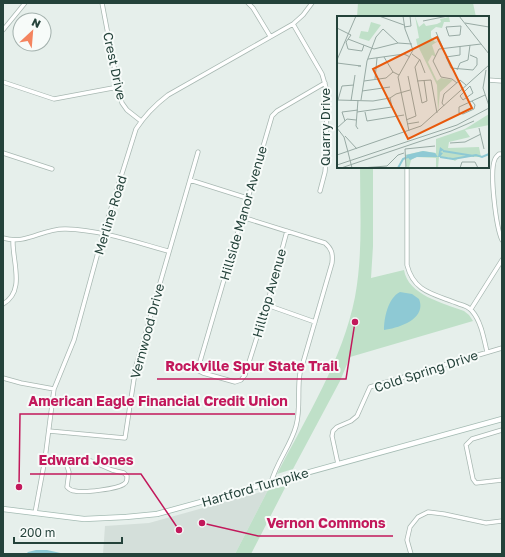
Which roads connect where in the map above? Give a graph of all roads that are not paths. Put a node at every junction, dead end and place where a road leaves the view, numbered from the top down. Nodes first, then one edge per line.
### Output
1 (25, 3) edge
2 (102, 3) edge
3 (248, 3) edge
4 (312, 3) edge
5 (293, 24) junction
6 (3, 30) edge
7 (270, 36) junction
8 (489, 80) edge
9 (3, 82) edge
10 (502, 82) edge
11 (325, 83) junction
12 (118, 87) junction
13 (141, 120) junction
14 (198, 152) dead end
15 (3, 153) edge
16 (502, 154) edge
17 (407, 168) edge
18 (52, 169) dead end
19 (190, 180) junction
20 (320, 191) dead end
21 (247, 198) junction
22 (242, 218) junction
23 (287, 231) junction
24 (103, 234) junction
25 (3, 238) edge
26 (12, 240) junction
27 (502, 240) edge
28 (168, 251) junction
29 (502, 260) edge
30 (3, 304) edge
31 (267, 305) junction
32 (471, 309) junction
33 (315, 322) junction
34 (502, 348) edge
35 (487, 352) junction
36 (199, 370) joint
37 (3, 378) edge
38 (54, 389) junction
39 (502, 419) edge
40 (502, 430) edge
41 (49, 431) junction
42 (45, 459) junction
43 (66, 463) junction
44 (338, 464) junction
45 (502, 480) edge
46 (271, 482) junction
47 (3, 509) edge
48 (35, 514) junction
49 (502, 521) edge
50 (411, 554) edge

1 - 6 street
2 - 12 street, Crest Drive
3 - 7 street
4 - 5 street, Merline Road
5 - 7 street, Merline Road
5 - 11 street, Quarry Drive
7 - 13 street, Merline Road
8 - 10 street
9 - 12 street
11 - 20 street, Quarry Drive
11 - 21 street, Hillside Manor Avenue
12 - 13 street, Crest Drive
13 - 24 street, Merline Road
14 - 19 street, Vernwood Drive
15 - 18 street
16 - 27 street
17 - 32 street
19 - 21 street
19 - 28 street, Vernwood Drive
21 - 22 street, Hillside Manor Avenue
22 - 23 street
22 - 36 street, Hillside Manor Avenue
23 - 31 street, Hilltop Avenue
23 - 33 street
24 - 26 street
24 - 28 street
24 - 38 street, Merline Road
25 - 26 street
26 - 30 street
28 - 41 street, Vernwood Drive
29 - 32 street
31 - 33 street
31 - 36 street, Hilltop Avenue
32 - 35 street
33 - 46 street
34 - 35 street, Cold Spring Drive
35 - 44 street, Cold Spring Drive
37 - 38 street
38 - 41 street, Merline Road
39 - 44 main road, Hartford Turnpike
40 - 45 street
41 - 42 street, Merline Road
42 - 43 street
42 - 48 street, Merline Road
43 - 43 street
44 - 46 main road, Hartford Turnpike
46 - 48 main road, Hartford Turnpike
47 - 48 main road, Hartford Turnpike
49 - 50 street

